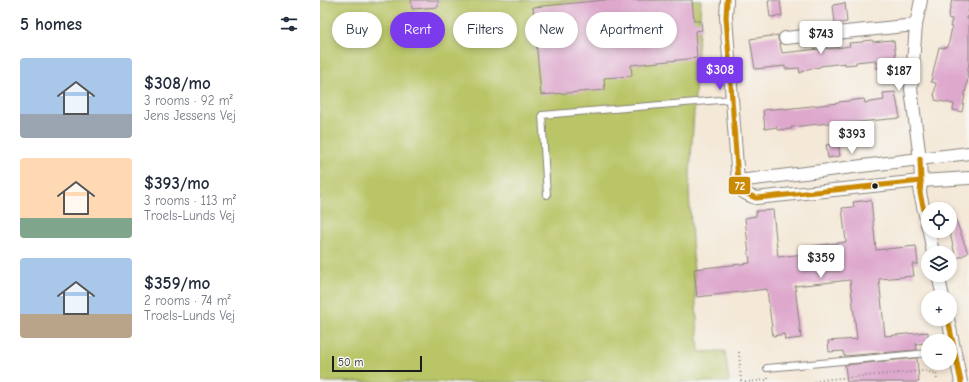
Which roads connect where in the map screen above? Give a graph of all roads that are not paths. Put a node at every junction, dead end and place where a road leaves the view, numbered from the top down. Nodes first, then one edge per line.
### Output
1 (727, 0) edge
2 (921, 0) edge
3 (916, 25) junction
4 (785, 38) dead end
5 (732, 99) junction
6 (969, 153) edge
7 (920, 159) junction
8 (969, 178) edge
9 (738, 181) junction
10 (921, 181) junction
11 (547, 196) dead end
12 (922, 202) edge
13 (921, 354) edge
14 (767, 368) road end
15 (957, 368) edge
16 (961, 382) edge

1 - 5 street
2 - 3 street
3 - 4 street
3 - 7 street
5 - 9 street
5 - 11 lane
6 - 7 street
7 - 9 street
7 - 10 street
8 - 10 street
9 - 10 street
10 - 12 street
13 - 14 lane
15 - 16 street

